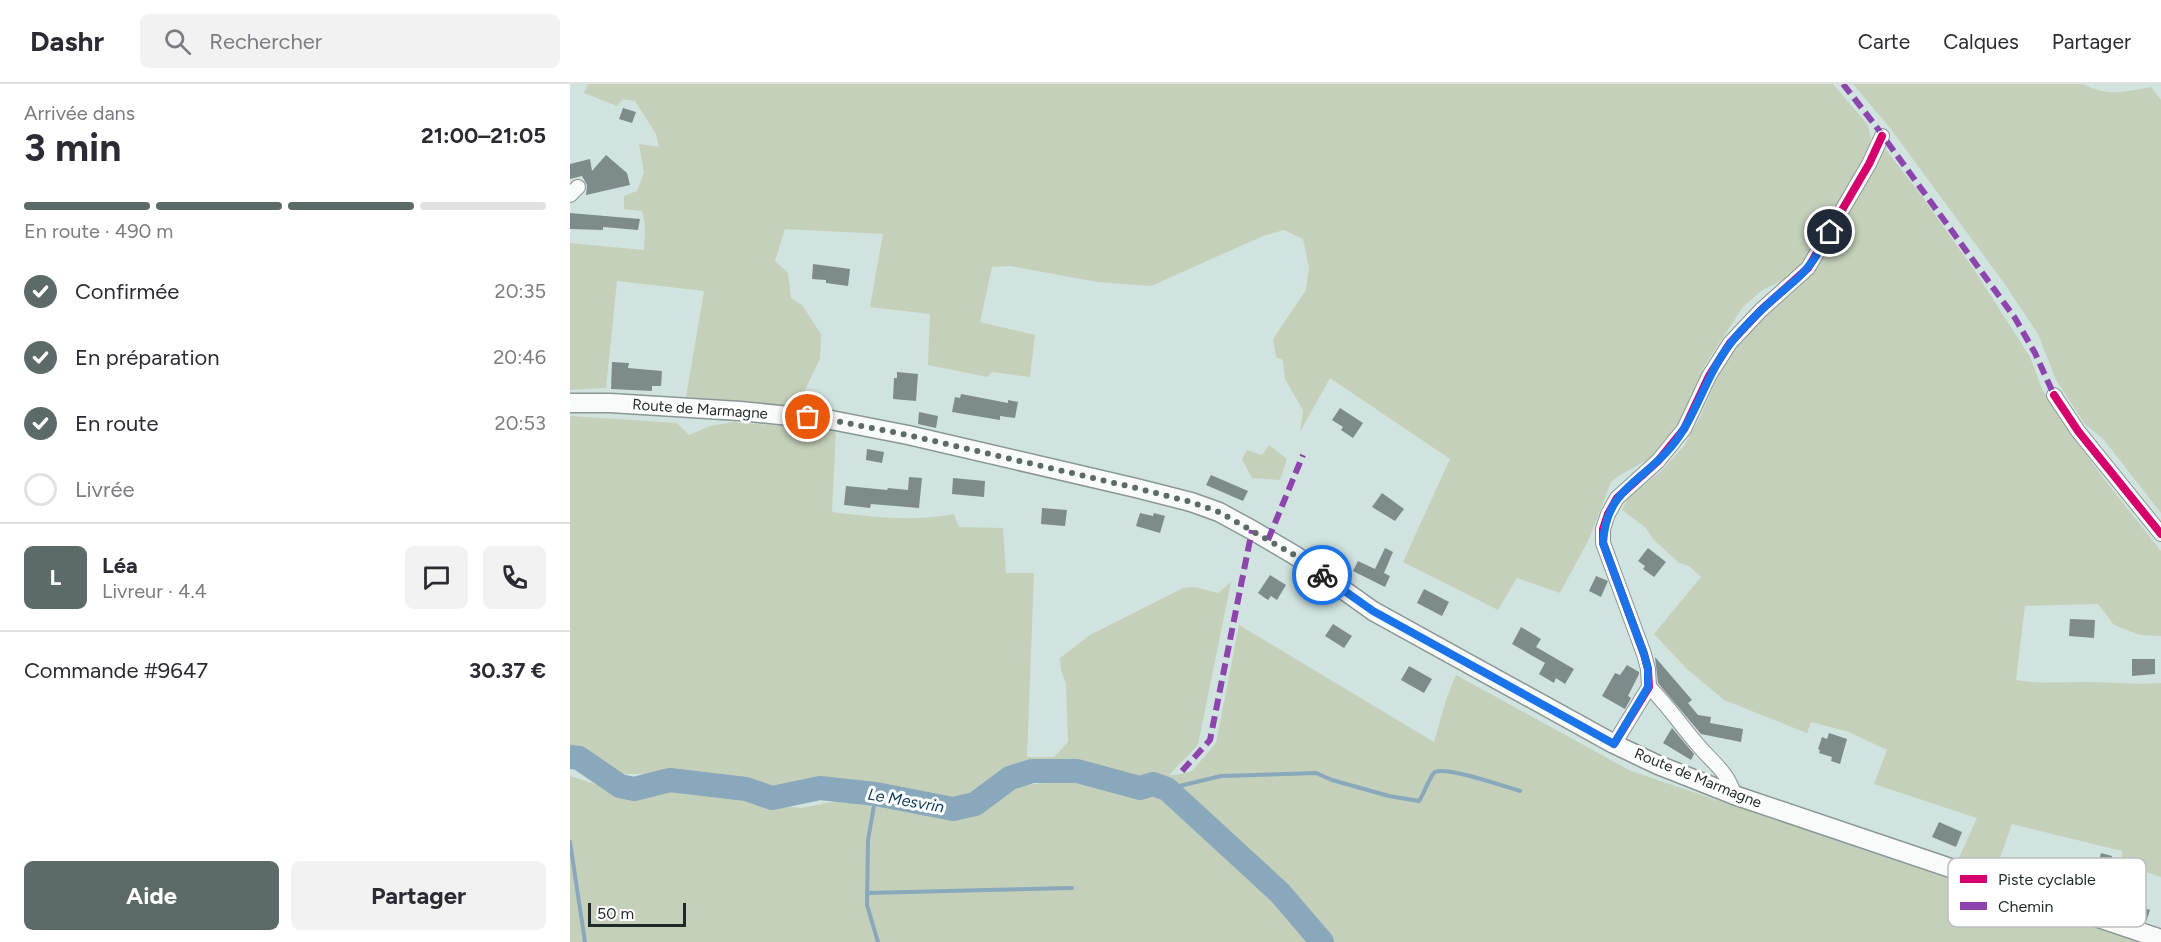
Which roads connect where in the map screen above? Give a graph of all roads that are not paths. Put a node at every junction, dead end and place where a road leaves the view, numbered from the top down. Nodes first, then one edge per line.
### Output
1 (1882, 136) dead end
2 (2054, 394) dead end
3 (570, 404) edge
4 (2161, 534) edge
5 (1648, 687) junction
6 (1614, 744) junction
7 (1734, 795) junction
8 (1948, 867) edge
9 (2125, 927) edge
10 (2161, 939) edge

1 - 5 street
2 - 4 street
3 - 6 main road, Route de Marmagne
5 - 6 street
5 - 7 street
6 - 7 main road, Route de Marmagne
7 - 8 main road, Route de Marmagne
9 - 10 main road, Route de Marmagne

